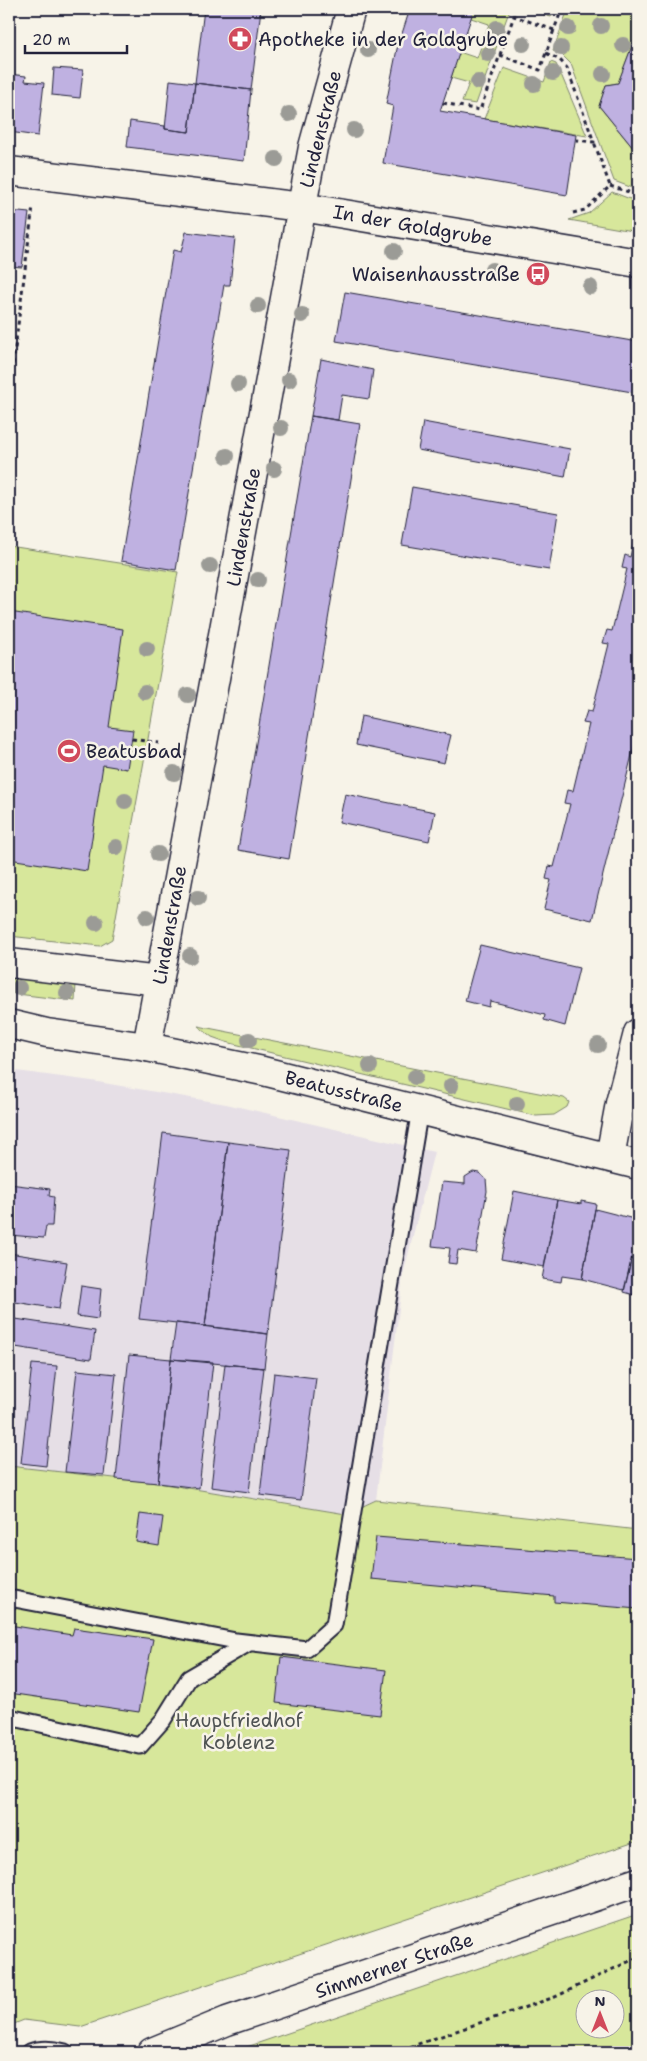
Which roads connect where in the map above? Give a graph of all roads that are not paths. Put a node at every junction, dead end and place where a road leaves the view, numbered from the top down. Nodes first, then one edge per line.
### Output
1 (351, 9) edge
2 (9, 171) edge
3 (302, 206) junction
4 (638, 263) edge
5 (9, 963) edge
6 (159, 981) junction
7 (9, 1024) edge
8 (638, 1032) edge
9 (47, 1033) junction
10 (9, 1035) edge
11 (147, 1047) junction
12 (420, 1109) junction
13 (610, 1157) junction
14 (638, 1165) edge
15 (9, 1598) edge
16 (249, 1643) junction
17 (9, 1716) edge
18 (638, 1882) edge
19 (30, 2052) edge
20 (65, 2052) edge
21 (152, 2052) edge

1 - 3 street, Lindenstraße
2 - 3 street, In der Goldgrube
3 - 4 street, In der Goldgrube
3 - 6 street, Lindenstraße
5 - 6 street
6 - 11 street, Lindenstraße
7 - 9 street, Beatusstraße
8 - 13 street
9 - 10 street, Beatusstraße
9 - 11 street, Beatusstraße
11 - 12 street, Beatusstraße
12 - 13 street, Beatusstraße
12 - 16 lane
13 - 14 street, Beatusstraße
15 - 16 lane
16 - 17 lane
18 - 21 street, Simmerner Straße
19 - 20 lane

